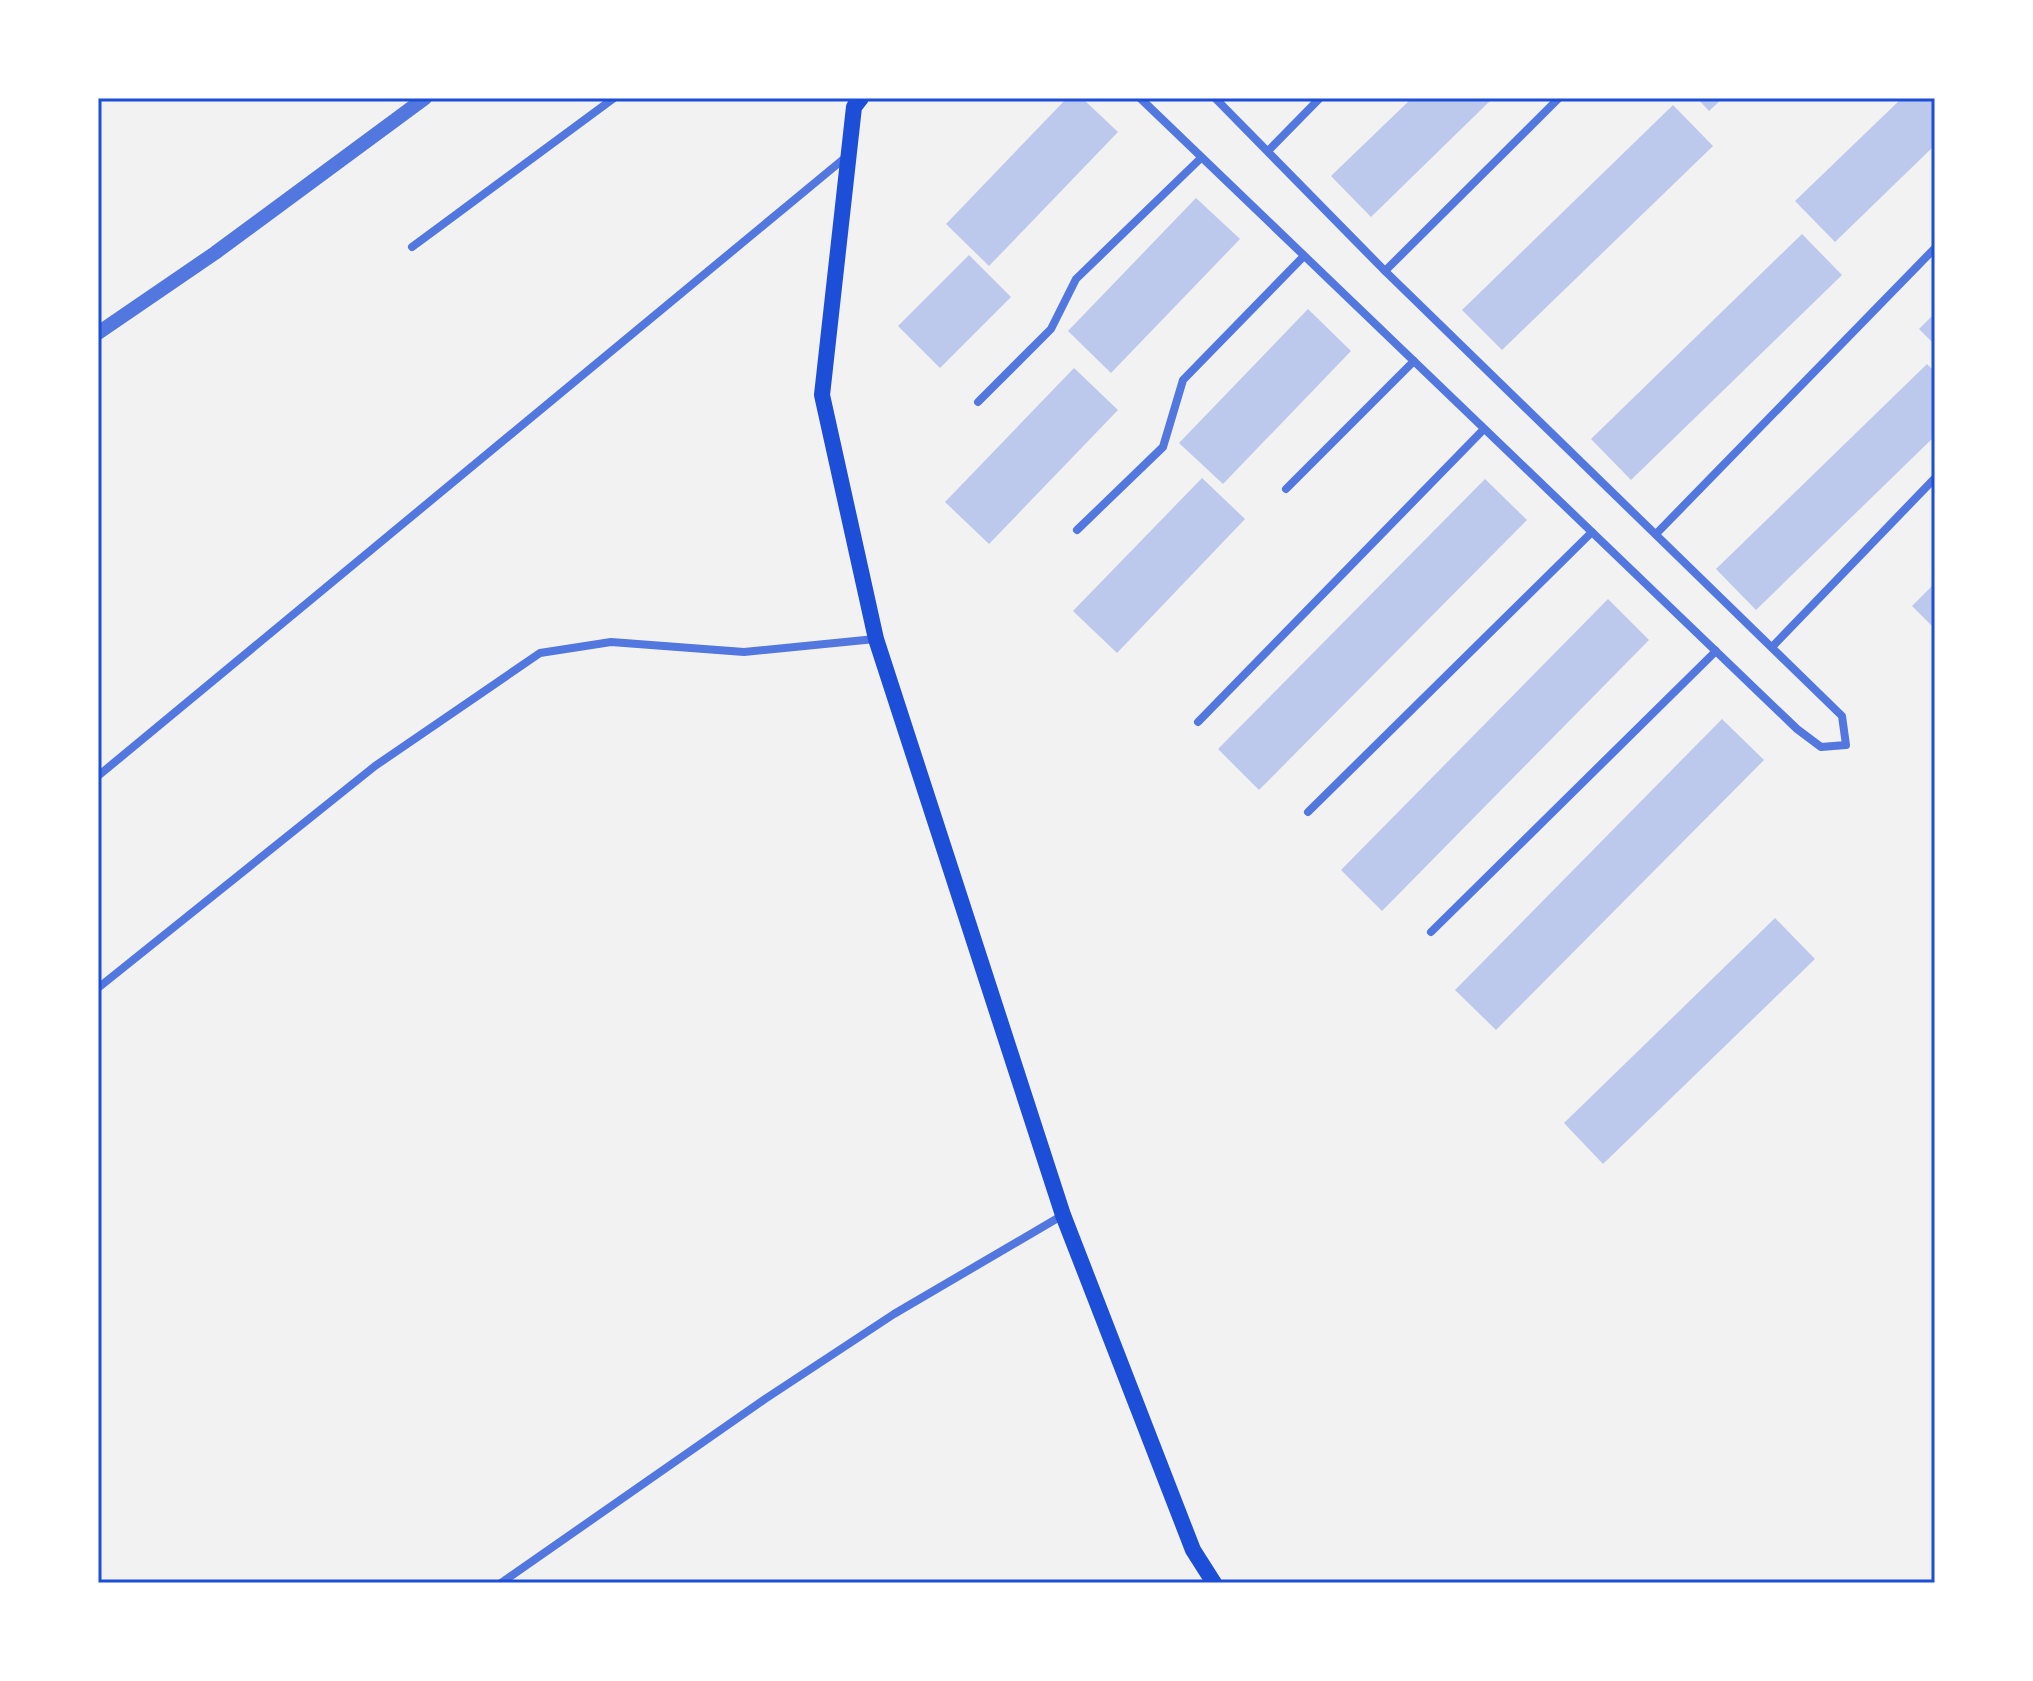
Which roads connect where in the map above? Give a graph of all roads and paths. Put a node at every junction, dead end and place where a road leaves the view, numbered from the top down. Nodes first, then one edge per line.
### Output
1 (425, 98) edge
2 (614, 98) edge
3 (1140, 98) edge
4 (1215, 98) edge
5 (1320, 98) edge
6 (1559, 98) edge
7 (856, 101) edge
8 (1268, 151) junction
9 (849, 155) junction
10 (1201, 158) junction
11 (412, 247) dead end
12 (1935, 248) edge
13 (1304, 256) junction
14 (1385, 271) junction
15 (98, 333) edge
16 (1414, 361) junction
17 (978, 402) dead end
18 (1484, 429) junction
19 (1935, 478) edge
20 (1286, 489) dead end
21 (1077, 530) dead end
22 (1592, 532) junction
23 (1656, 534) junction
24 (876, 639) junction
25 (1772, 647) junction
26 (1716, 651) junction
27 (1198, 722) dead end
28 (98, 776) edge
29 (1308, 812) dead end
30 (1431, 932) dead end
31 (98, 988) edge
32 (1063, 1215) junction
33 (501, 1583) edge
34 (1214, 1583) edge

1 - 15 street
2 - 11 street
3 - 10 street
4 - 8 street
5 - 8 street
6 - 14 street
7 - 9 main road
8 - 14 street
9 - 24 main road
9 - 28 street
10 - 13 street
10 - 17 street
12 - 23 street
13 - 16 street
13 - 21 street
14 - 23 street
16 - 18 street
16 - 20 street
18 - 22 street
18 - 27 street
19 - 25 street
22 - 26 street
22 - 29 street
23 - 25 street
24 - 31 street
24 - 32 main road
25 - 26 street
26 - 30 street
32 - 33 street
32 - 34 main road

